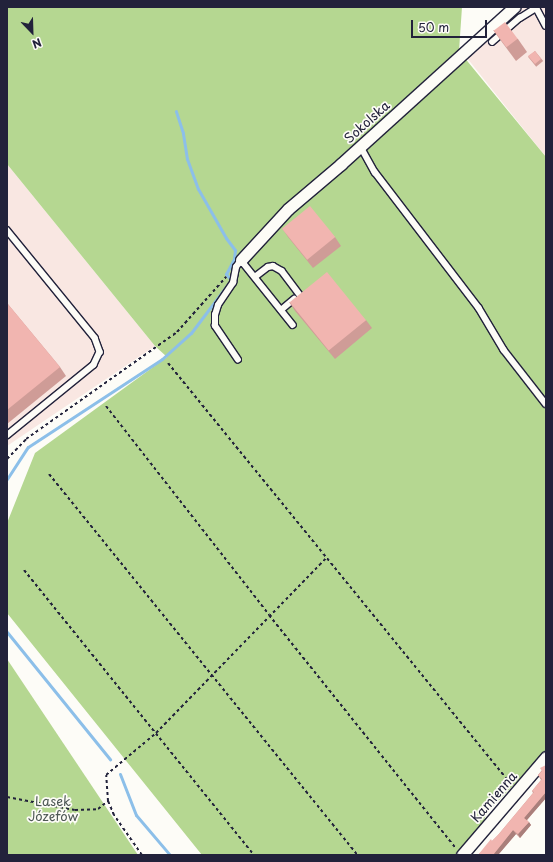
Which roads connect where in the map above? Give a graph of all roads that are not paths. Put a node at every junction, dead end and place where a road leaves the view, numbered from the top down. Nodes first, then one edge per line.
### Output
1 (514, 7) edge
2 (536, 8) edge
3 (546, 26) edge
4 (492, 42) edge
5 (360, 147) junction
6 (7, 230) edge
7 (241, 260) junction
8 (255, 277) junction
9 (306, 290) edge
10 (300, 294) junction
11 (281, 310) junction
12 (293, 325) dead end
13 (238, 360) dead end
14 (546, 404) edge
15 (7, 436) edge
16 (546, 757) edge
17 (462, 854) edge

1 - 5 street, Sokolska
2 - 3 lane
2 - 4 lane
5 - 7 street, Sokolska
5 - 14 lane
6 - 15 lane
7 - 8 lane
7 - 13 lane
8 - 10 lane
8 - 11 lane
9 - 10 lane
10 - 11 lane
11 - 12 lane
16 - 17 street, Kamienna

